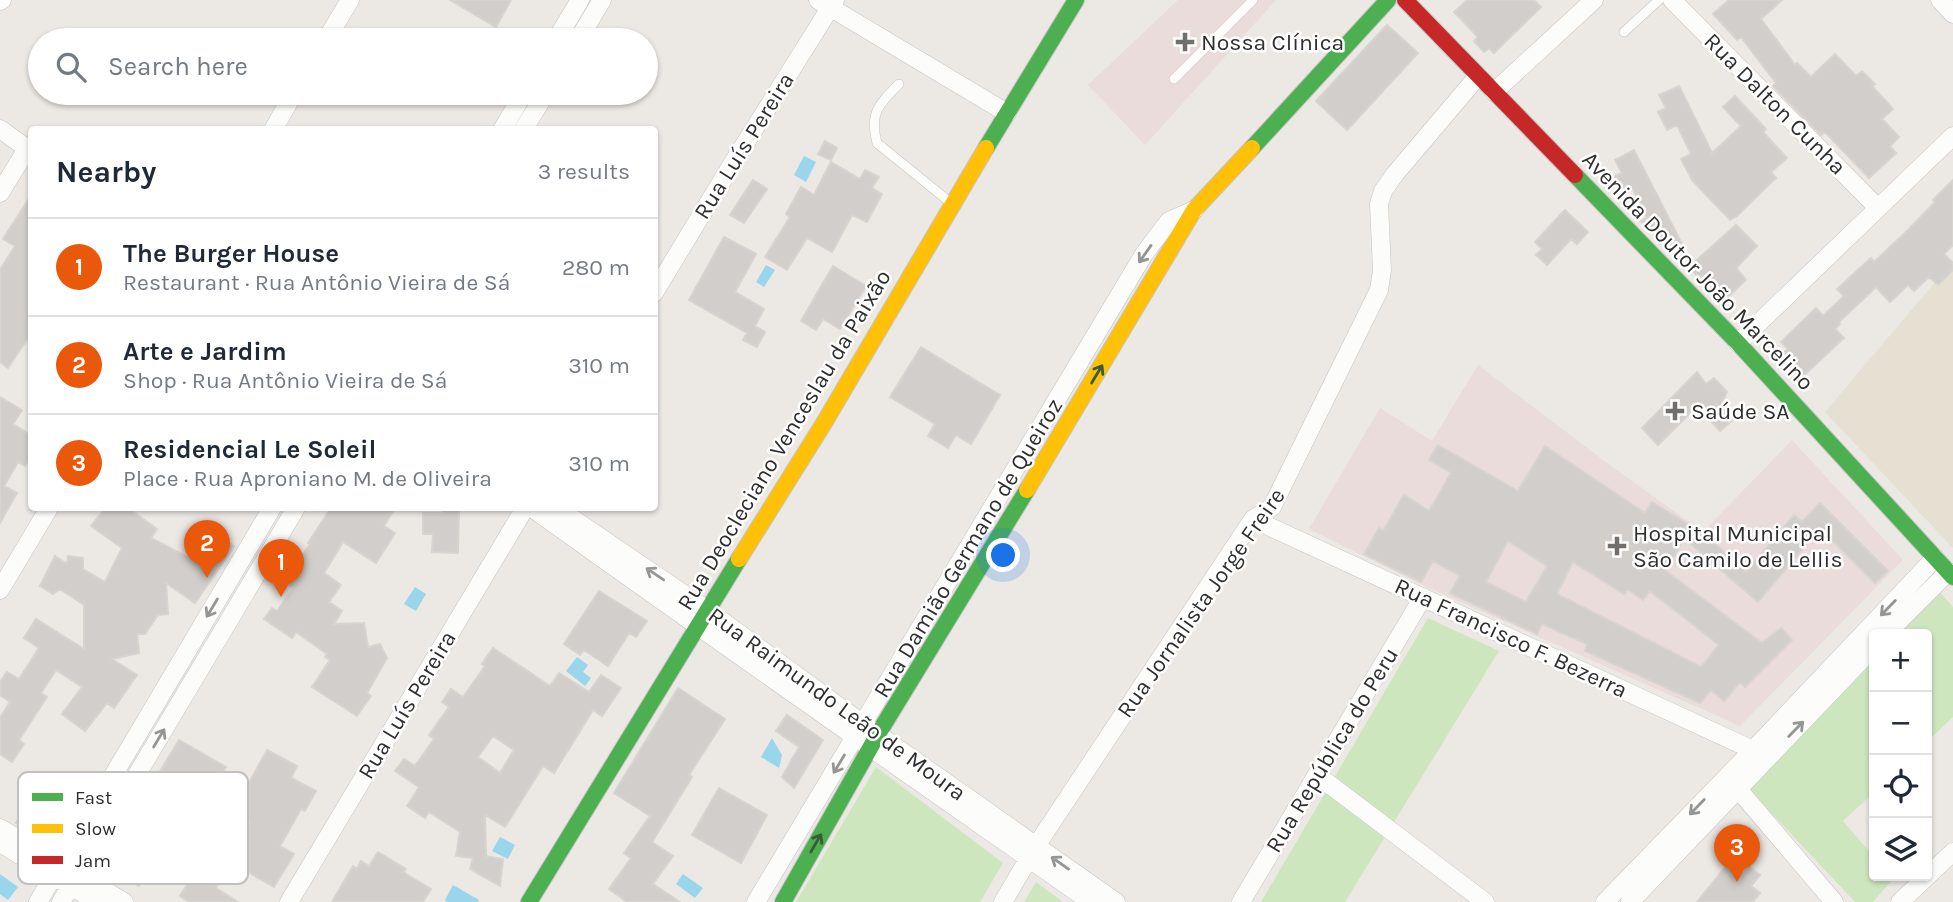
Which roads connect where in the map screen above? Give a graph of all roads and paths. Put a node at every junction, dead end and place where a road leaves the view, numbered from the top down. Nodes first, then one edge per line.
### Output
1 (350, 0) edge
2 (580, 0) edge
3 (602, 0) edge
4 (1076, 0) edge
5 (1253, 0) edge
6 (1388, 0) edge
7 (1405, 0) edge
8 (1594, 0) edge
9 (1659, 0) edge
10 (1672, 0) edge
11 (1940, 0) edge
12 (828, 2) edge
13 (1953, 14) edge
14 (333, 28) edge
15 (563, 28) edge
16 (585, 28) edge
17 (1624, 32) dead end
18 (1478, 76) junction
19 (1174, 79) dead end
20 (899, 84) dead end
21 (1494, 92) junction
22 (287, 105) edge
23 (517, 105) edge
24 (539, 105) edge
25 (1007, 113) junction
26 (275, 126) edge
27 (504, 126) edge
28 (525, 126) edge
29 (0, 129) edge
30 (1953, 136) edge
31 (28, 149) edge
32 (28, 151) edge
33 (0, 193) edge
34 (953, 204) junction
35 (1877, 208) junction
36 (1195, 210) junction
37 (658, 286) edge
38 (1738, 343) junction
39 (1009, 479) junction
40 (1027, 491) junction
41 (47, 511) edge
42 (270, 511) edge
43 (294, 511) edge
44 (524, 511) edge
45 (536, 511) edge
46 (561, 511) edge
47 (1253, 519) junction
48 (1945, 569) edge
49 (0, 590) edge
50 (1423, 597) junction
51 (707, 610) junction
52 (697, 627) junction
53 (1891, 629) edge
54 (1869, 652) edge
55 (867, 735) junction
56 (1761, 753) junction
57 (115, 772) edge
58 (138, 772) edge
59 (1317, 775) junction
60 (1728, 787) junction
61 (0, 828) edge
62 (18, 841) edge
63 (0, 843) edge
64 (18, 852) edge
65 (1033, 852) junction
66 (1953, 852) edge
67 (49, 884) edge
68 (72, 884) edge
69 (78, 884) edge
70 (83, 884) edge
71 (38, 902) edge
72 (61, 902) edge
73 (97, 902) edge
74 (124, 902) edge
75 (289, 902) edge
76 (529, 902) edge
77 (756, 902) edge
78 (783, 902) edge
79 (1003, 902) edge
80 (1091, 902) edge
81 (1115, 902) edge
82 (1241, 902) edge
83 (1485, 902) edge
84 (1605, 902) edge
85 (1630, 902) edge
86 (1820, 902) edge
87 (1834, 902) edge
88 (1900, 902) edge

1 - 14 street
2 - 15 street
3 - 16 street
4 - 25 street, Rua Deocleciano Venceslau da Paixão
5 - 19 lane
6 - 36 street, Rua Damião Germano de Queiroz
7 - 18 street, Avenida Doutor João Marcelino
8 - 21 street
9 - 17 lane
10 - 35 street, Rua Dalton Cunha
11 - 13 street
12 - 25 street
12 - 37 street, Rua Luís Pereira
18 - 21 street, Avenida Doutor João Marcelino
18 - 47 street, Rua Jornalista Jorge Freire
20 - 34 lane
21 - 38 street, Avenida Doutor João Marcelino
22 - 26 street
23 - 27 street
24 - 28 street
25 - 34 street, Rua Deocleciano Venceslau da Paixão
29 - 31 street
30 - 35 street
32 - 33 street
34 - 51 street, Rua Deocleciano Venceslau da Paixão
35 - 38 street
36 -> 39 street, Rua Damião Germano de Queiroz
40 -> 36 street, Rua Damião Germano de Queiroz
38 - 48 street, Avenida Doutor João Marcelino
39 - 40 street
39 - 55 street, Rua Damião Germano de Queiroz
40 - 55 street, Rua Damião Germano de Queiroz
41 - 49 street
42 -> 57 street
58 -> 43 street
44 - 75 street, Rua Luís Pereira
45 - 52 street, Rua Raimundo Leão de Moura
51 -> 46 street, Rua Raimundo Leão de Moura
47 - 50 street, Rua Francisco F. Bezerra
47 - 65 street, Rua Jornalista Jorge Freire
48 - 53 street
48 -> 56 street
50 - 56 street, Rua Francisco F. Bezerra
50 - 59 street, Rua República do Peru
51 - 52 street, Rua Deocleciano Venceslau da Paixão
51 - 55 street, Rua Raimundo Leão de Moura
52 - 55 street, Rua Raimundo Leão de Moura
52 - 76 street, Rua Deocleciano Venceslau da Paixão
56 -> 54 street
55 - 65 street, Rua Raimundo Leão de Moura
55 -> 77 street, Rua Damião Germano de Queiroz
78 -> 55 street, Rua Damião Germano de Queiroz
56 - 60 street
59 - 82 street, Rua República do Peru
59 - 83 street
60 -> 84 street
60 - 85 street
60 - 86 street
60 - 87 street
61 - 62 street
63 - 64 street
65 - 79 street, Rua Jornalista Jorge Freire
65 - 80 street, Rua Raimundo Leão de Moura
81 -> 65 street, Rua Raimundo Leão de Moura
66 - 88 street
67 - 71 street
68 - 72 street
69 - 73 street
70 - 74 street

